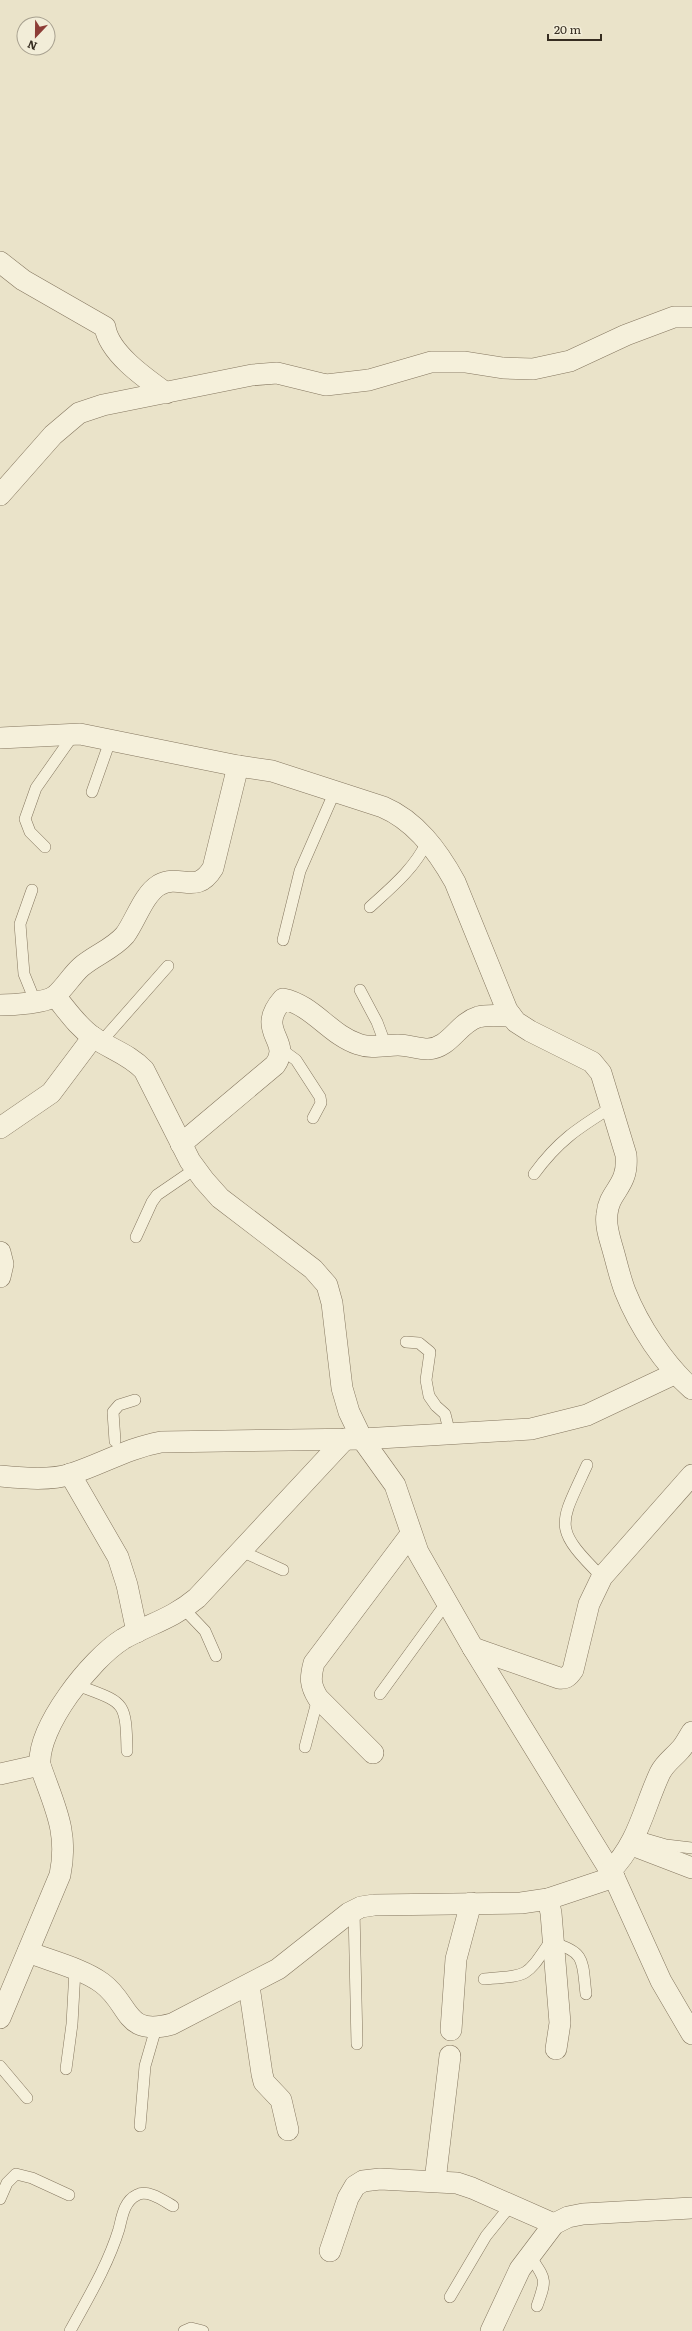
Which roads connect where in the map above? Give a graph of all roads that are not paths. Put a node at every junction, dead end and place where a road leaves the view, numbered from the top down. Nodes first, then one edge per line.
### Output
1 (0, 262) edge
2 (692, 317) edge
3 (166, 393) junction
4 (0, 495) edge
5 (74, 734) junction
6 (0, 738) edge
7 (110, 741) junction
8 (238, 766) junction
9 (335, 790) junction
10 (92, 792) dead end
11 (427, 842) junction
12 (45, 847) dead end
13 (32, 890) dead end
14 (370, 907) dead end
15 (283, 940) dead end
16 (168, 966) dead end
17 (360, 990) dead end
18 (55, 996) junction
19 (35, 1001) junction
20 (0, 1005) edge
21 (512, 1016) junction
22 (97, 1039) junction
23 (386, 1046) junction
24 (281, 1049) junction
25 (612, 1107) junction
26 (313, 1118) dead end
27 (0, 1128) edge
28 (181, 1144) junction
29 (195, 1169) junction
30 (534, 1174) dead end
31 (136, 1237) dead end
32 (0, 1252) edge
33 (0, 1277) edge
34 (406, 1342) dead end
35 (674, 1374) junction
36 (692, 1388) edge
37 (135, 1400) dead end
38 (450, 1434) junction
39 (353, 1439) junction
40 (116, 1448) junction
41 (587, 1465) dead end
42 (70, 1474) junction
43 (692, 1475) edge
44 (0, 1476) edge
45 (411, 1534) junction
46 (241, 1551) junction
47 (283, 1570) dead end
48 (602, 1577) junction
49 (447, 1602) junction
50 (184, 1609) junction
51 (137, 1632) junction
52 (472, 1648) junction
53 (216, 1656) dead end
54 (77, 1685) junction
55 (380, 1694) dead end
56 (318, 1698) junction
57 (692, 1732) edge
58 (305, 1747) dead end
59 (127, 1751) dead end
60 (373, 1753) dead end
61 (40, 1765) junction
62 (0, 1774) edge
63 (633, 1840) junction
64 (692, 1848) edge
65 (692, 1868) edge
66 (612, 1874) junction
67 (548, 1898) junction
68 (471, 1904) junction
69 (354, 1910) junction
70 (553, 1941) junction
71 (28, 1952) junction
72 (75, 1970) junction
73 (484, 1980) dead end
74 (249, 1986) junction
75 (586, 1994) dead end
76 (0, 2018) edge
77 (156, 2028) junction
78 (451, 2030) dead end
79 (692, 2034) edge
80 (357, 2044) dead end
81 (556, 2049) dead end
82 (450, 2056) dead end
83 (0, 2066) edge
84 (66, 2069) dead end
85 (27, 2098) dead end
86 (140, 2126) dead end
87 (288, 2130) dead end
88 (434, 2181) junction
89 (70, 2195) dead end
90 (0, 2199) edge
91 (511, 2205) junction
92 (173, 2206) dead end
93 (692, 2208) edge
94 (554, 2224) junction
95 (330, 2251) dead end
96 (530, 2256) junction
97 (450, 2297) dead end
98 (537, 2306) dead end
99 (70, 2331) edge
100 (184, 2331) edge
101 (203, 2331) edge
102 (491, 2331) edge

1 - 3 street
2 - 3 street
3 - 4 street
5 - 6 street
5 - 7 street
5 - 12 lane
7 - 8 street
7 - 10 lane
8 - 9 street
8 - 18 street
9 - 11 street
9 - 15 lane
11 - 14 lane
11 - 21 street
13 - 19 lane
16 - 22 lane
17 - 23 lane
18 - 19 street
18 - 22 street
19 - 20 street
21 - 23 street
21 - 25 street
22 - 27 street
22 - 28 street
23 - 24 street
24 - 26 lane
24 - 28 street
25 - 30 lane
25 - 35 street
28 - 29 street
29 - 31 lane
29 - 39 street
32 - 33 street
34 - 38 lane
35 - 36 street
35 - 38 street
37 - 40 lane
38 - 39 street
39 - 40 street
39 - 45 street
39 - 46 street
40 - 42 street
41 - 48 lane
42 - 44 street
42 - 51 street
43 - 48 street
45 - 49 street
45 - 56 street
46 - 47 lane
46 - 50 street
48 - 52 street
49 - 52 street
49 - 55 lane
50 - 51 street
50 - 53 lane
51 - 54 street
52 - 66 street
54 - 59 lane
54 - 61 street
56 - 58 lane
56 - 60 street
57 - 63 street
61 - 62 street
61 - 71 street
63 - 64 lane
63 - 65 street
63 - 66 street
66 - 67 street
66 - 79 street
67 - 68 street
67 - 70 street
68 - 69 street
68 - 78 street
69 - 74 street
69 - 80 lane
70 - 73 lane
70 - 75 lane
70 - 81 street
71 - 72 street
71 - 76 street
72 - 77 street
72 - 84 lane
74 - 77 street
74 - 87 street
77 - 86 lane
82 - 88 street
83 - 85 lane
88 - 91 street
88 - 95 street
89 - 90 lane
91 - 94 street
91 - 97 lane
92 - 99 lane
93 - 94 street
94 - 96 street
96 - 98 lane
96 - 102 street
100 - 101 lane

